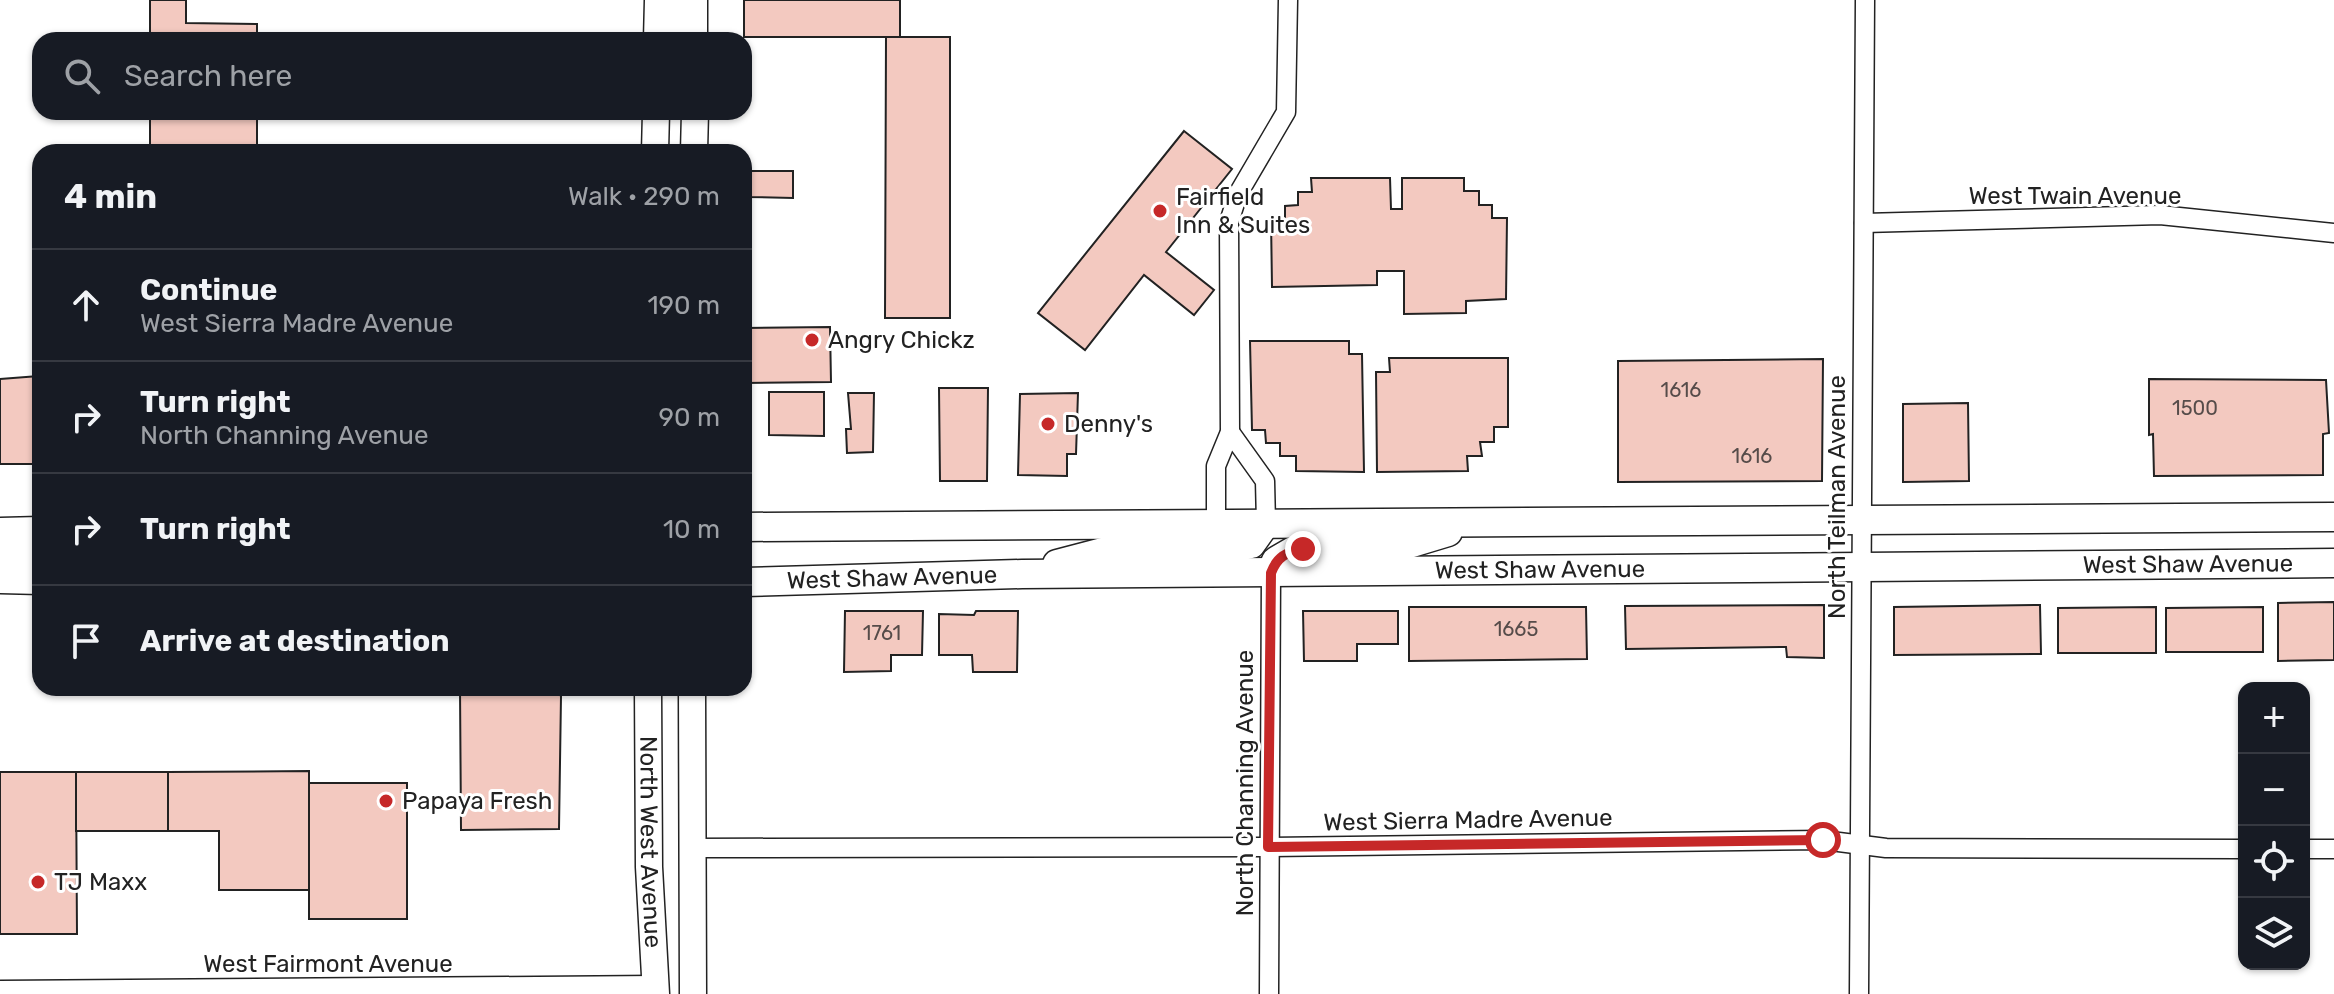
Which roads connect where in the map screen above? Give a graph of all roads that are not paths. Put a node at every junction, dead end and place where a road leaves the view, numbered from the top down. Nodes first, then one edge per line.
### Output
1 (658, 0) edge
2 (675, 0) edge
3 (694, 0) edge
4 (1288, 0) edge
5 (1865, 0) edge
6 (657, 32) edge
7 (676, 32) edge
8 (694, 32) edge
9 (656, 120) edge
10 (678, 120) edge
11 (695, 120) edge
12 (655, 144) edge
13 (692, 144) edge
14 (694, 144) edge
15 (1864, 223) junction
16 (2334, 233) edge
17 (1230, 432) junction
18 (2334, 517) edge
19 (1860, 521) junction
20 (1266, 523) junction
21 (1467, 524) junction
22 (1216, 525) junction
23 (752, 527) edge
24 (32, 531) edge
25 (0, 532) edge
26 (0, 555) edge
27 (32, 555) edge
28 (2334, 563) edge
29 (1860, 567) junction
30 (1271, 573) junction
31 (1022, 574) junction
32 (0, 579) edge
33 (32, 580) edge
34 (752, 582) edge
35 (648, 696) edge
36 (692, 696) edge
37 (1858, 845) junction
38 (1268, 847) junction
39 (692, 848) junction
40 (2238, 849) edge
41 (2310, 849) edge
42 (2334, 849) edge
43 (0, 990) edge
44 (660, 991) edge
45 (693, 994) edge
46 (1269, 994) edge
47 (1859, 994) edge

1 - 6 main road
2 - 7 main road
3 - 8 main road
4 - 17 street
5 - 15 street, North Teilman Avenue
9 - 12 main road
10 - 13 main road
11 - 14 main road
15 - 16 street, West Twain Avenue
15 - 19 street, North Teilman Avenue
17 - 20 street
17 - 22 street
18 - 19 main road, West Shaw Avenue
19 - 21 main road, West Shaw Avenue
19 - 29 street, North Teilman Avenue
20 - 21 main road, West Shaw Avenue
20 - 22 main road, West Shaw Avenue
20 - 31 main road
21 - 30 main road
22 - 23 main road, West Shaw Avenue
24 - 25 main road
26 - 27 main road
28 - 29 main road, West Shaw Avenue
29 - 30 main road, West Shaw Avenue
29 - 37 street, North Teilman Avenue
30 - 31 main road, West Shaw Avenue
30 - 38 street, North Channing Avenue
31 - 34 main road, West Shaw Avenue
32 - 33 main road
35 - 44 main road, North West Avenue
36 - 39 main road, North West Avenue
37 - 38 street, West Sierra Madre Avenue
37 - 40 street, West Sierra Madre Avenue
37 - 47 street, North Teilman Avenue
38 - 39 street, West Sierra Madre Avenue
38 - 46 street, North Channing Avenue
39 - 45 main road, North West Avenue
41 - 42 street
43 - 44 street, West Fairmont Avenue

